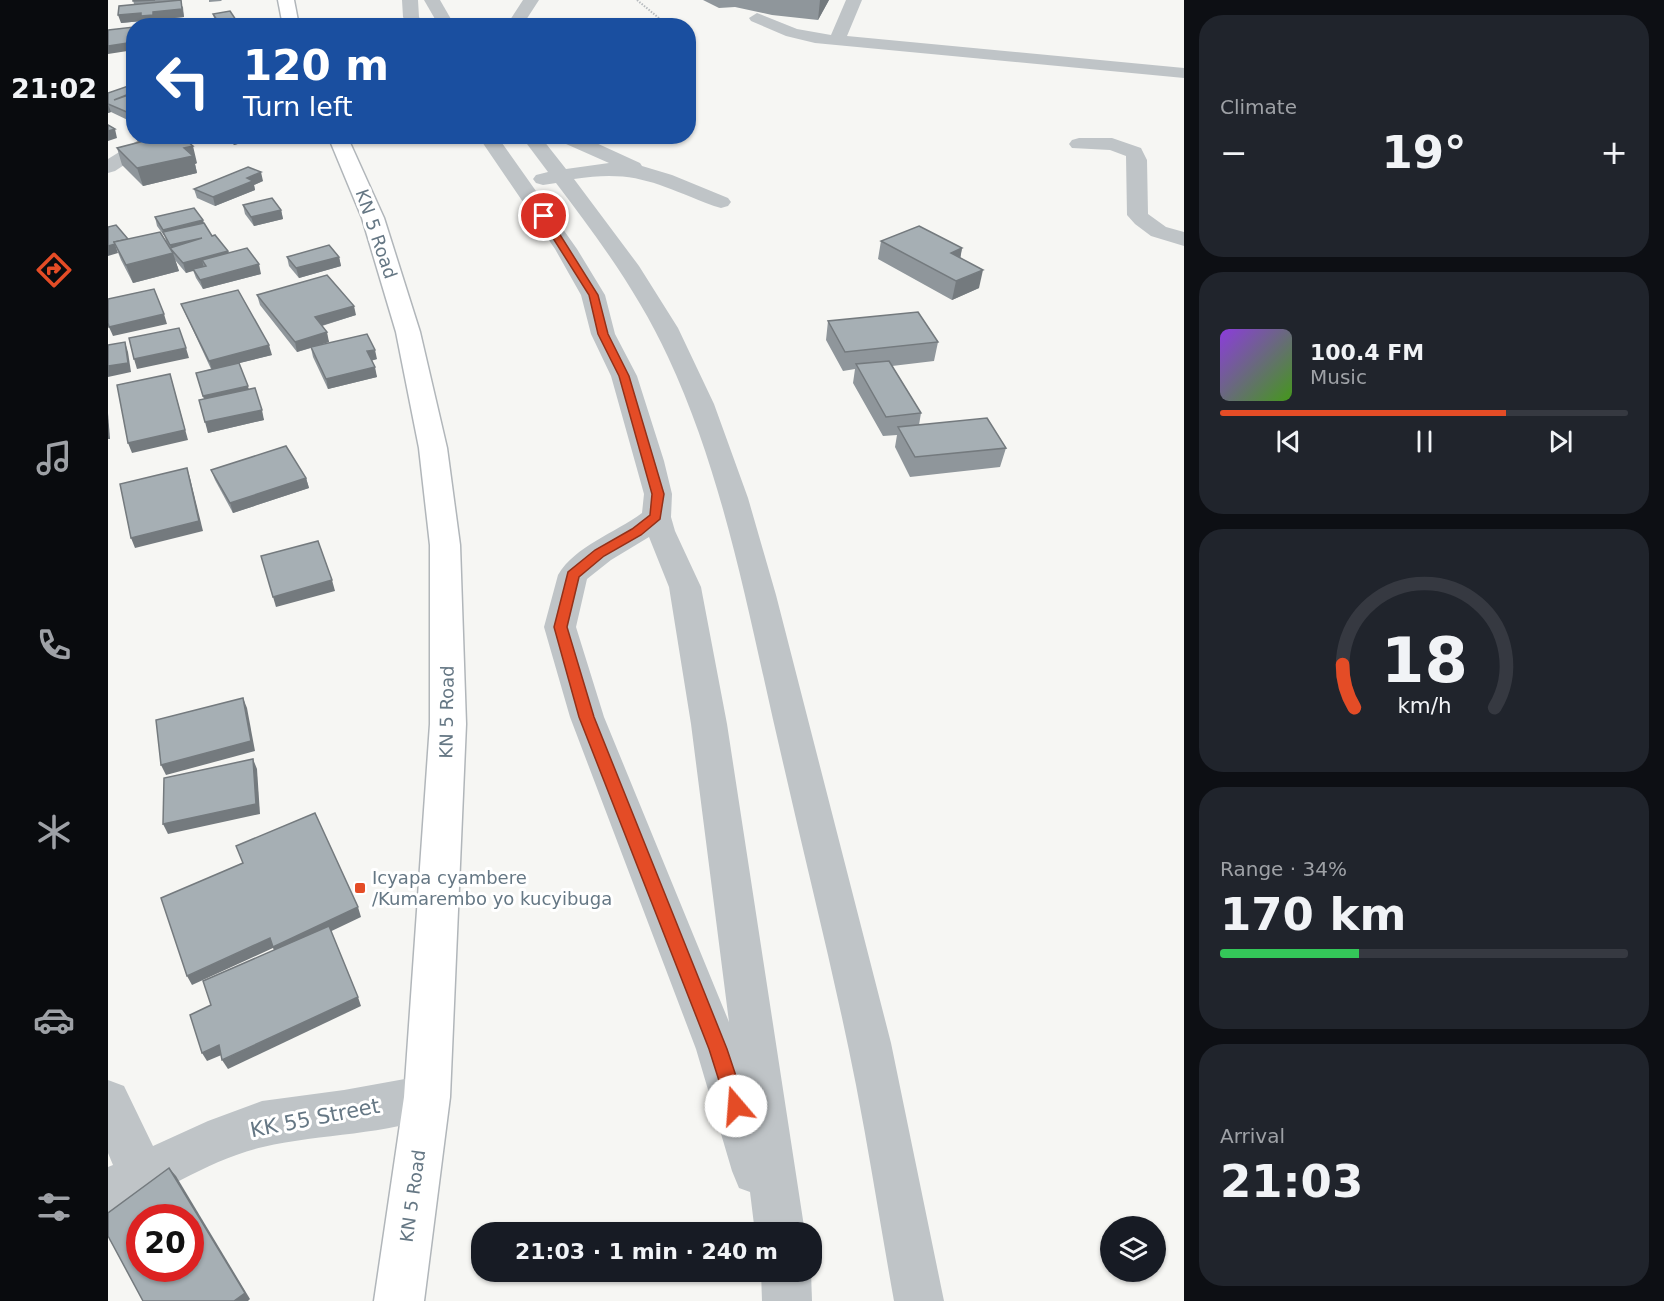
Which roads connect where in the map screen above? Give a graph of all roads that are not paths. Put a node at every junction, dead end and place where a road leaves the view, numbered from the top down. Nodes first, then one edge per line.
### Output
1 (286, 0) edge
2 (410, 0) edge
3 (432, 0) edge
4 (531, 0) edge
5 (854, 0) edge
6 (289, 18) edge
7 (412, 18) edge
8 (442, 18) edge
9 (519, 18) edge
10 (757, 18) dead end
11 (837, 40) junction
12 (1184, 73) edge
13 (146, 144) edge
14 (341, 144) edge
15 (493, 144) edge
16 (537, 144) edge
17 (582, 144) edge
18 (1079, 144) dead end
19 (108, 167) edge
20 (645, 173) junction
21 (561, 176) junction
22 (521, 183) junction
23 (720, 202) dead end
24 (1184, 239) edge
25 (656, 517) junction
26 (427, 1097) junction
27 (108, 1102) edge
28 (126, 1184) edge
29 (771, 1222) edge
30 (778, 1222) edge
31 (786, 1282) edge
32 (399, 1301) edge
33 (787, 1301) edge
34 (919, 1301) edge

1 - 6 main road
2 - 7 street
3 - 8 street
4 - 9 street
5 - 11 street
10 - 11 street
11 - 12 street
13 - 19 street
14 - 26 main road, KN 5 Road
15 - 22 street
16 - 21 street
17 - 20 street
18 - 24 street
20 - 21 street
20 - 23 street
21 - 22 street
21 - 34 street
22 - 25 street
25 - 29 street
25 - 30 street
26 - 28 street, KK 55 Street
26 - 32 main road, KN 5 Road
27 - 28 street
31 - 33 street

